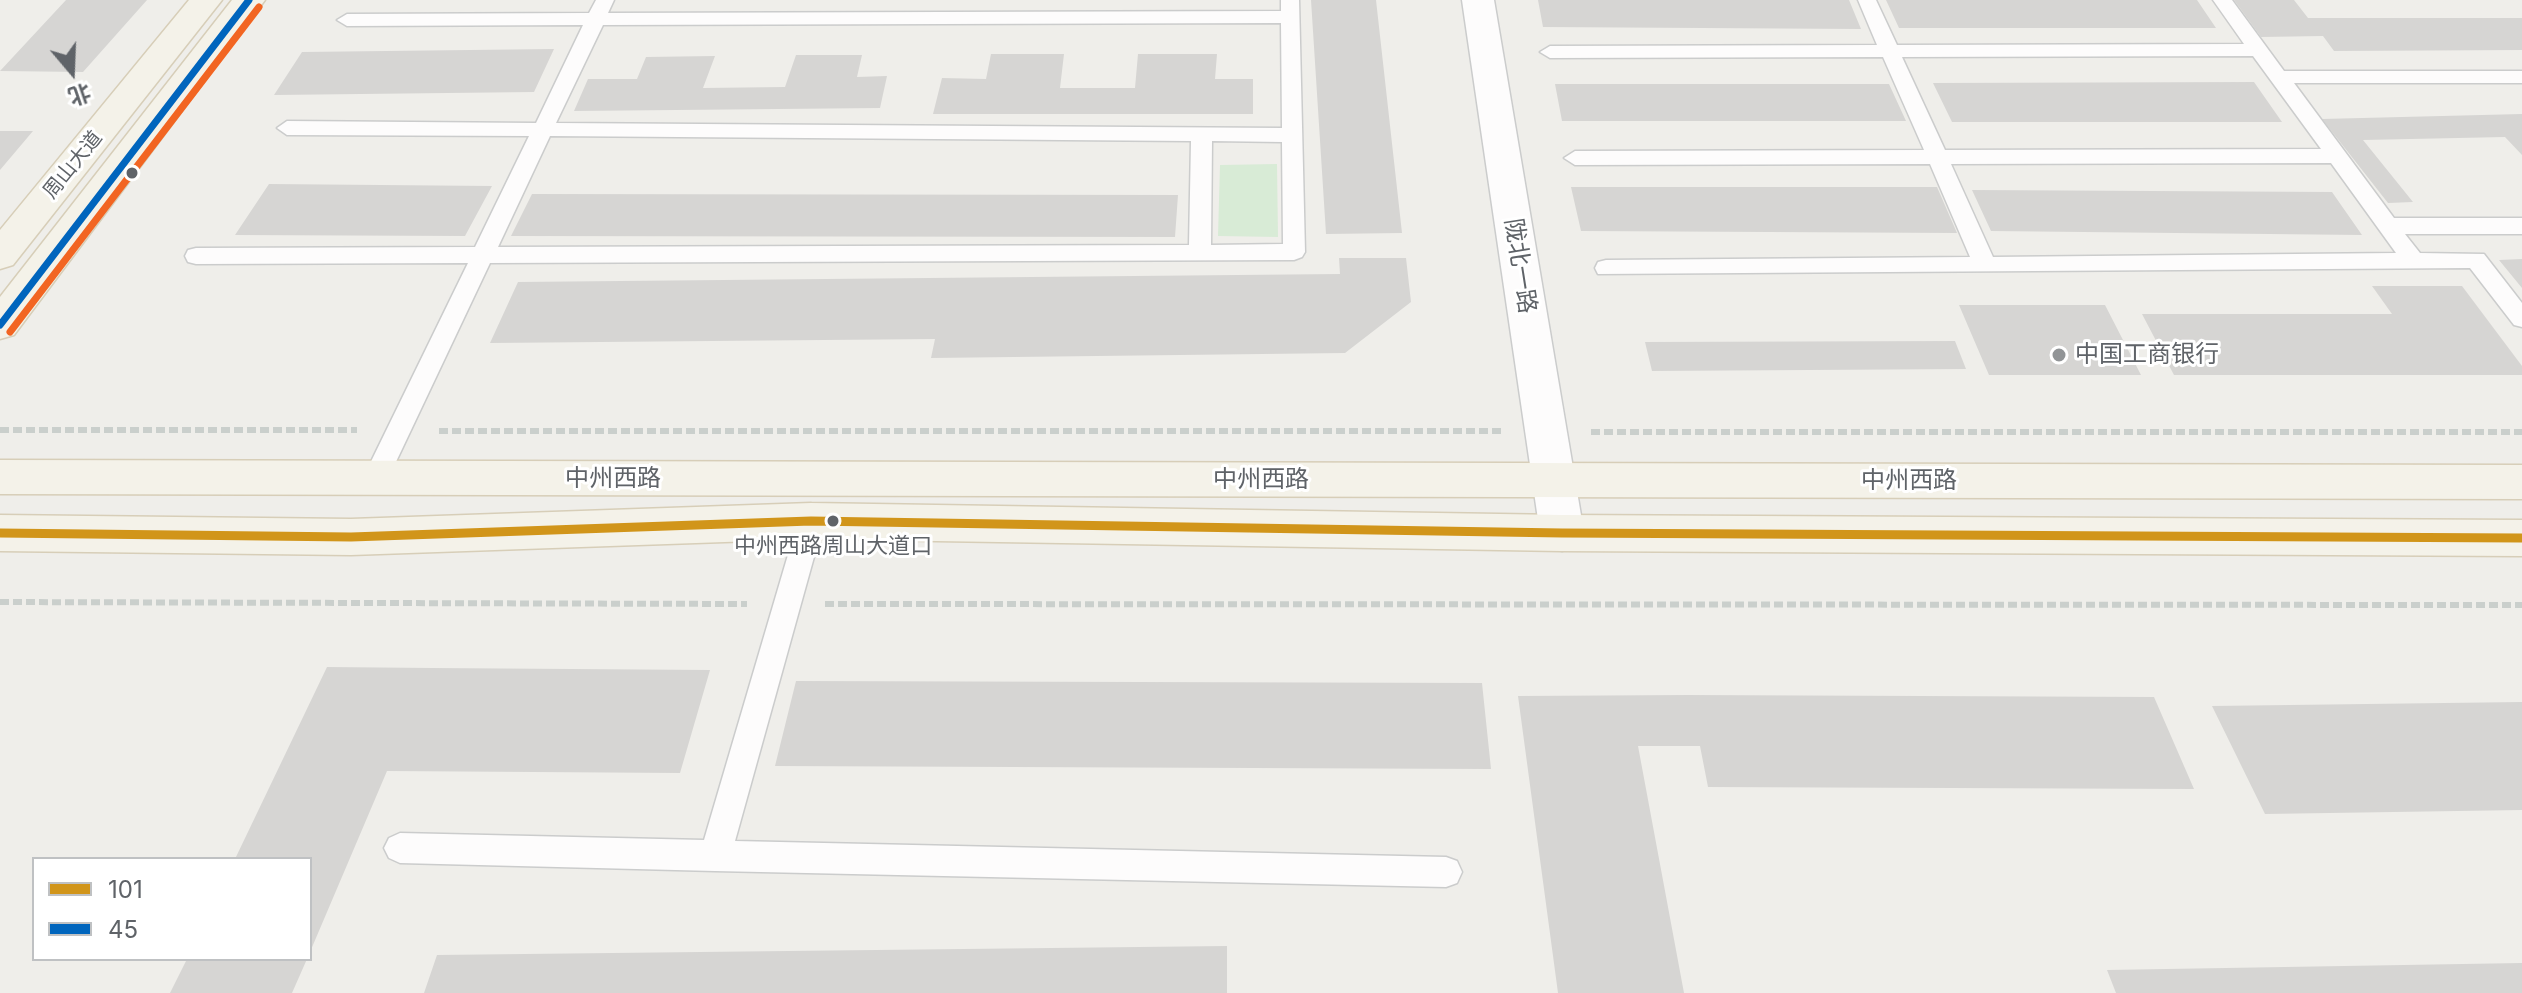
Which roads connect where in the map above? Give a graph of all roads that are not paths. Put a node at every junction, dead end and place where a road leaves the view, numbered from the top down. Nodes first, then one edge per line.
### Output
1 (206, 0) edge
2 (249, 0) edge
3 (1478, 0) edge
4 (1867, 0) edge
5 (2222, 0) edge
6 (1290, 8) edge
7 (899, 9) edge
8 (600, 10) edge
9 (347, 20) dead end
10 (2259, 50) junction
11 (1890, 51) junction
12 (1550, 52) dead end
13 (2279, 77) junction
14 (2522, 77) edge
15 (287, 128) dead end
16 (542, 129) junction
17 (1202, 134) junction
18 (1292, 135) junction
19 (2336, 156) junction
20 (1938, 157) junction
21 (1575, 158) dead end
22 (2389, 226) junction
23 (2522, 226) edge
24 (483, 253) junction
25 (1200, 253) junction
26 (0, 256) edge
27 (196, 256) dead end
28 (2413, 260) junction
29 (1985, 264) junction
30 (1606, 268) dead end
31 (2522, 319) edge
32 (0, 325) edge
33 (0, 477) edge
34 (376, 478) junction
35 (1554, 481) junction
36 (2522, 482) edge
37 (811, 521) junction
38 (0, 533) edge
39 (1562, 533) junction
40 (2522, 538) edge
41 (400, 848) dead end
42 (715, 856) junction
43 (1446, 872) dead end

1 - 26 main road, 周山大道
2 - 32 main road, 周山大道
3 - 35 street, 陇北一路
4 - 11 lane
5 - 10 lane
6 - 7 lane
6 - 18 lane
7 - 8 lane
8 - 9 lane
8 - 16 lane
10 - 11 lane
10 - 13 lane
11 - 12 lane
11 - 20 lane
13 - 14 lane
13 - 19 lane
15 - 16 lane
16 - 17 lane
16 - 24 lane
17 - 18 lane
17 - 25 lane
18 - 25 lane
19 - 20 lane
19 - 22 lane
20 - 21 lane
20 - 29 lane
22 - 23 lane
22 - 28 lane
24 - 25 lane
24 - 27 lane
24 - 34 lane
28 - 29 lane
28 - 31 lane
29 - 30 lane
33 - 34 main road, 中州西路
34 - 35 main road, 中州西路
35 - 36 main road, 中州西路
35 - 39 street, 陇北一路
37 - 38 main road, 中州西路
37 - 39 main road, 中州西路
37 - 42 lane
39 - 40 main road, 中州西路
41 - 42 lane
42 - 43 lane

